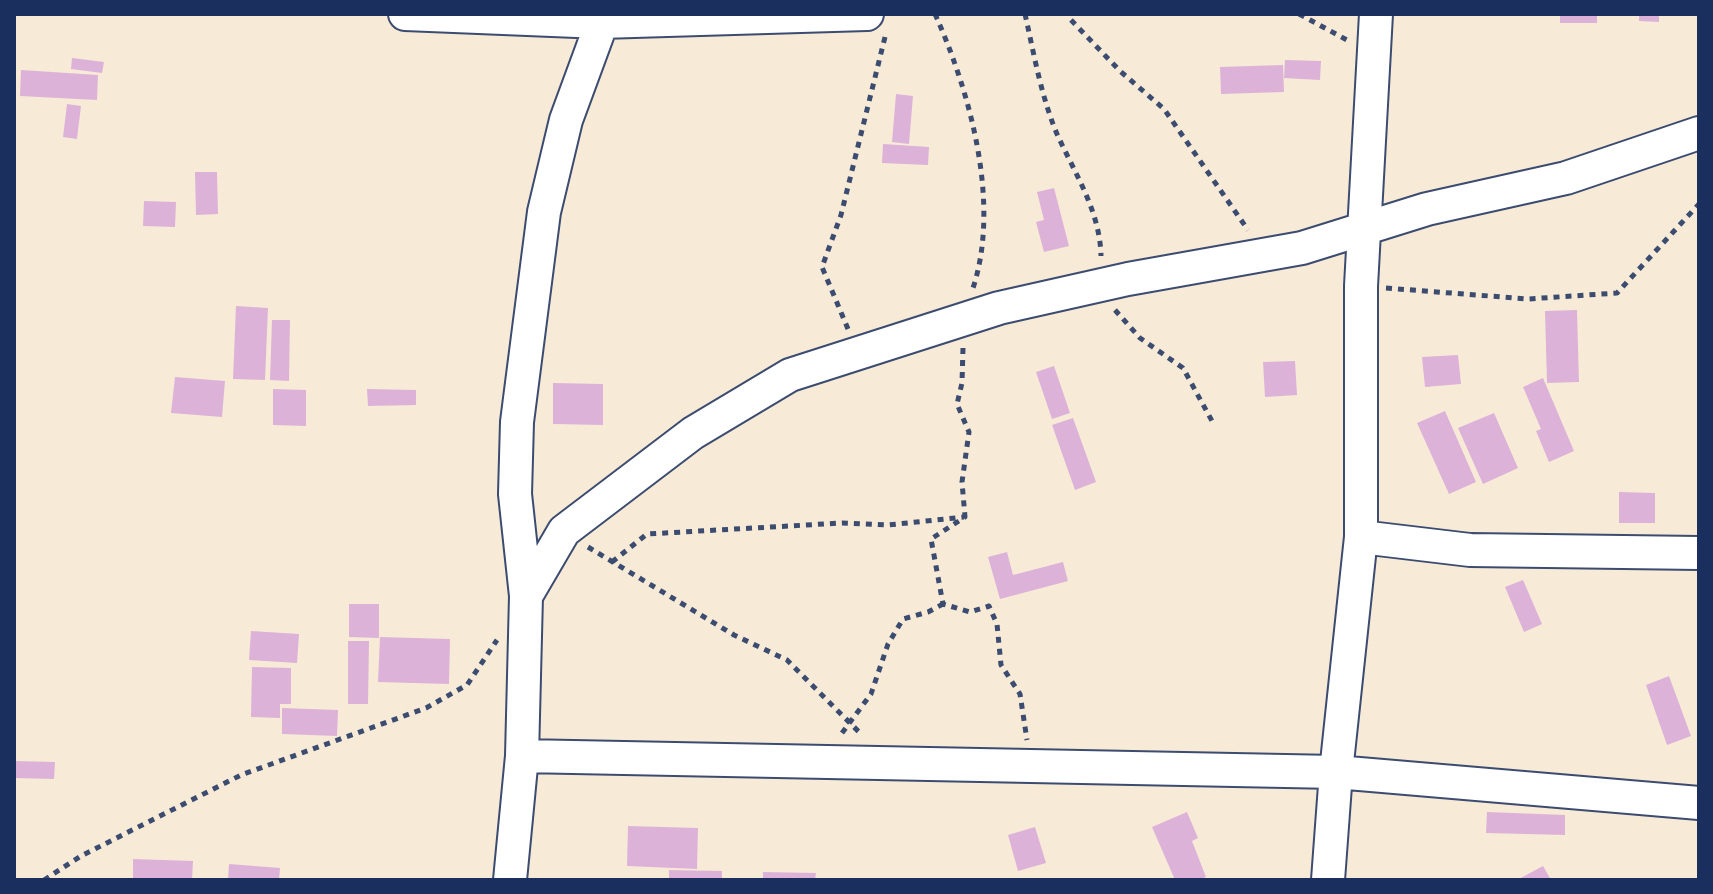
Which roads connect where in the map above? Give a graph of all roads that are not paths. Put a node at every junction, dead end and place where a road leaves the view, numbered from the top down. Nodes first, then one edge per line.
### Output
1 (405, 14) edge
2 (1376, 14) edge
3 (542, 17) edge
4 (603, 18) edge
5 (879, 20) edge
6 (1699, 133) edge
7 (1365, 226) junction
8 (1361, 537) junction
9 (1699, 553) edge
10 (526, 596) junction
11 (522, 756) junction
12 (1336, 772) junction
13 (1699, 803) edge
14 (510, 880) edge
15 (1328, 880) edge

1 - 3 street
2 - 7 street
3 - 4 street
4 - 5 street
4 - 10 street
6 - 7 street
7 - 8 street
7 - 10 street
8 - 9 street
8 - 12 street
10 - 11 street
11 - 12 street
11 - 14 street
12 - 13 street
12 - 15 street

